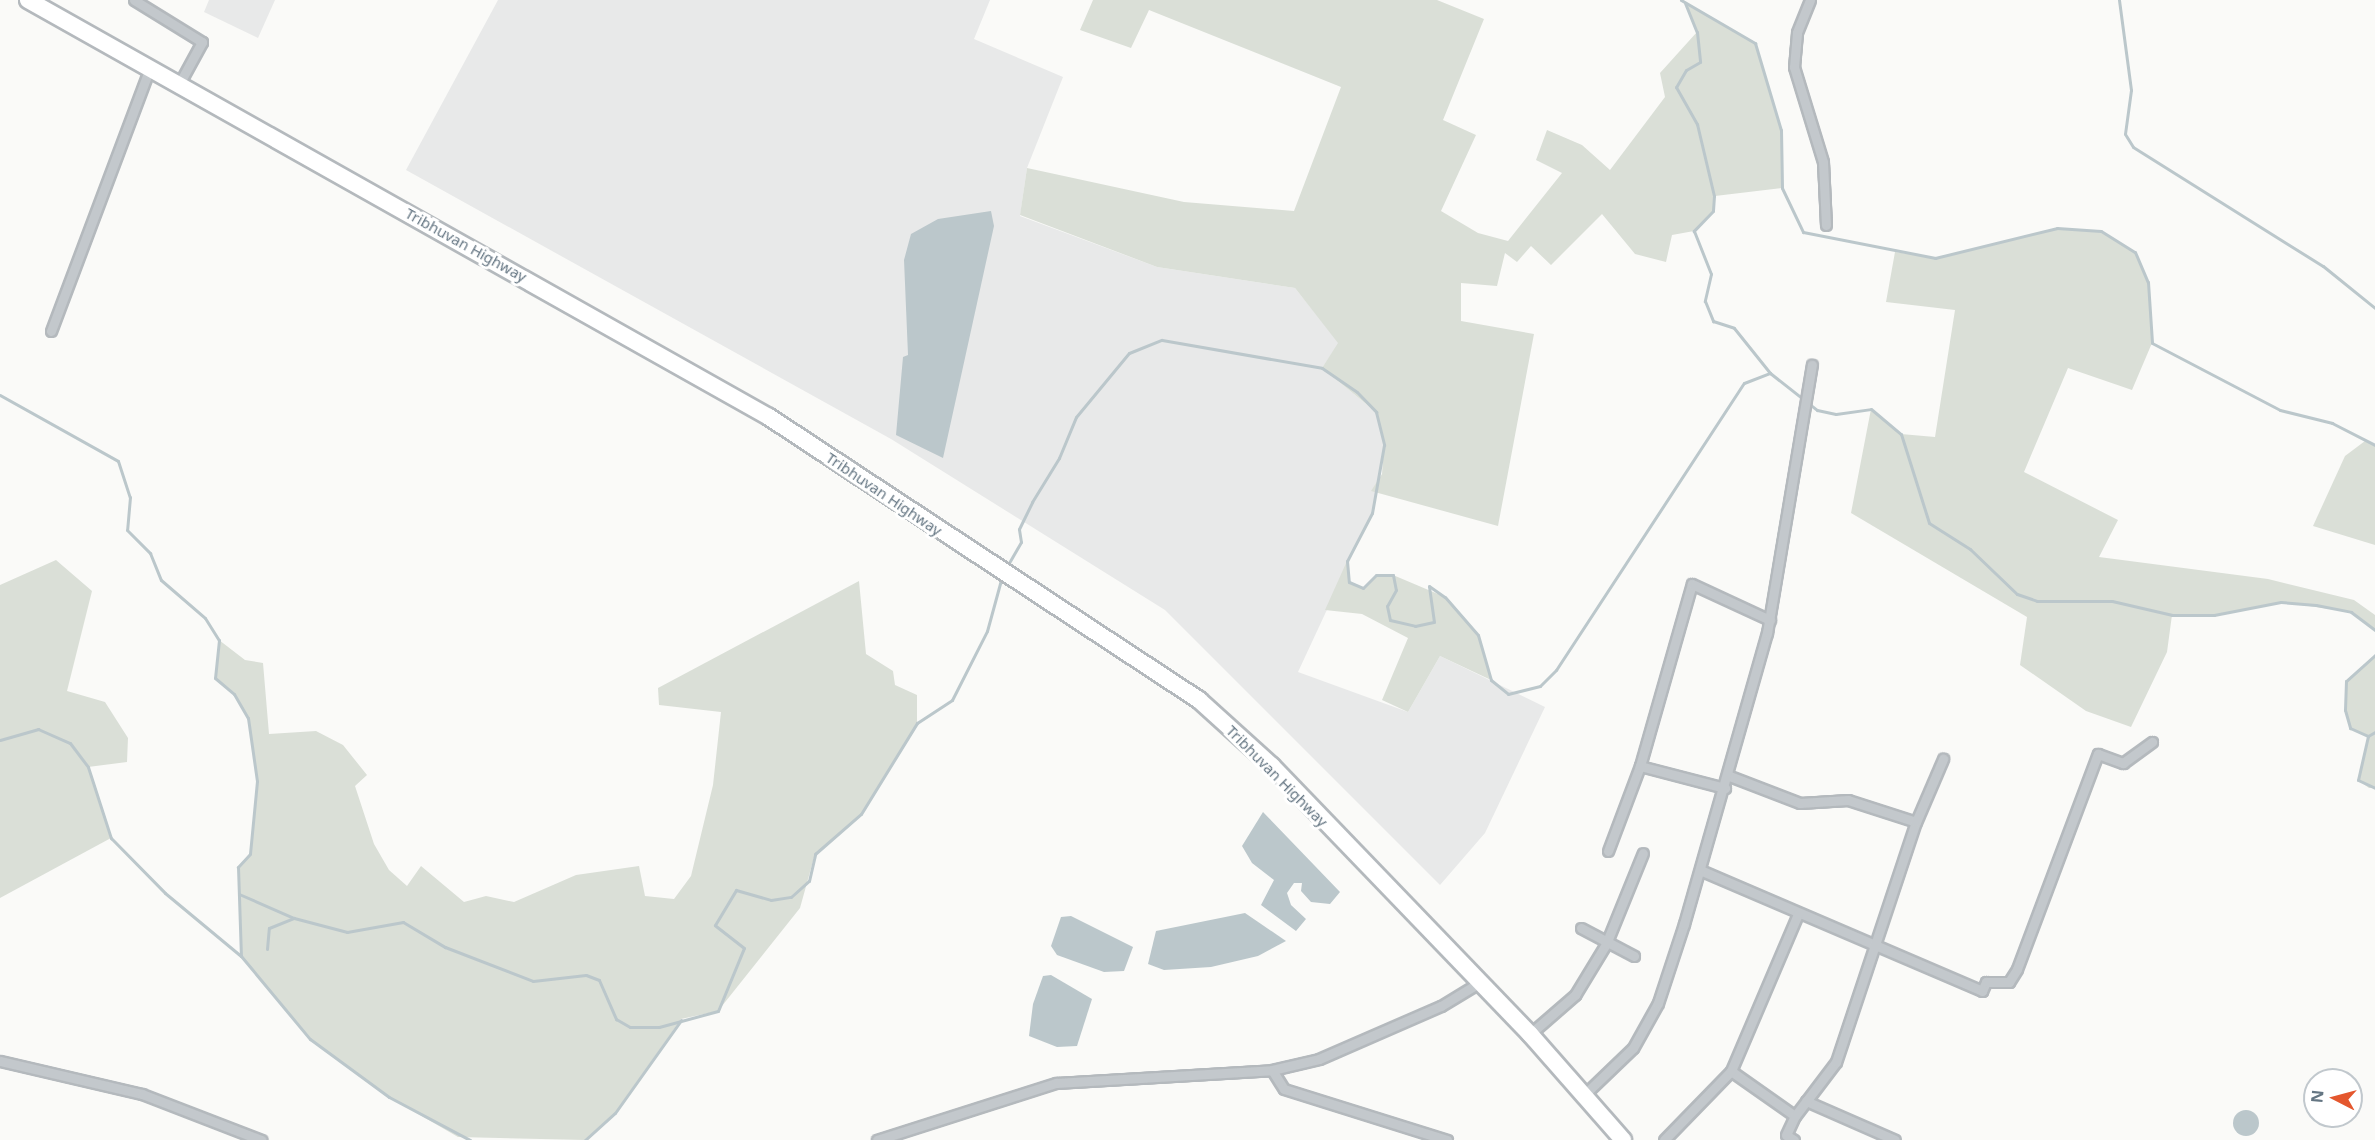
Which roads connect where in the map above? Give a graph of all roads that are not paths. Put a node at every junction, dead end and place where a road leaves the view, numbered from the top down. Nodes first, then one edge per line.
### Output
1 (28, 0) edge
2 (134, 0) edge
3 (1810, 0) edge
4 (149, 70) junction
5 (178, 86) junction
6 (1826, 225) dead end
7 (51, 331) dead end
8 (1812, 365) dead end
9 (1770, 620) junction
10 (2152, 742) dead end
11 (1943, 759) dead end
12 (1641, 766) junction
13 (1727, 774) junction
14 (1725, 788) junction
15 (1916, 822) junction
16 (1608, 851) dead end
17 (1642, 853) dead end
18 (1700, 870) junction
19 (1798, 914) junction
20 (1581, 928) dead end
21 (1606, 944) junction
22 (1874, 948) junction
23 (1634, 956) dead end
24 (1479, 983) junction
25 (1530, 1034) junction
26 (0, 1061) edge
27 (1272, 1070) junction
28 (1731, 1071) junction
29 (1585, 1094) junction
30 (1806, 1101) junction
31 (1795, 1116) junction
32 (261, 1140) edge
33 (877, 1140) edge
34 (1447, 1140) edge
35 (1623, 1140) edge
36 (1664, 1140) edge
37 (1794, 1140) edge
38 (1895, 1140) edge

1 - 4 highway, Tribhuvan Highway
2 - 5 street
3 - 6 street
4 - 5 highway, Tribhuvan Highway
4 - 7 street
5 - 24 highway, Tribhuvan Highway
8 - 9 street
9 - 12 street
9 - 13 street
10 - 22 street
11 - 15 street
12 - 14 street
12 - 16 street
13 - 14 street
13 - 15 street
14 - 18 street
15 - 22 street
17 - 21 street
18 - 19 street
18 - 29 street
19 - 22 street
19 - 28 street
20 - 21 street
21 - 23 street
21 - 25 street
22 - 30 street
24 - 25 highway, Tribhuvan Highway
24 - 27 street
25 - 29 highway, Tribhuvan Highway
26 - 32 street
27 - 33 street
27 - 34 street
28 - 31 street
28 - 36 street
29 - 35 highway, Tribhuvan Highway
30 - 31 street
30 - 38 street
31 - 37 street

